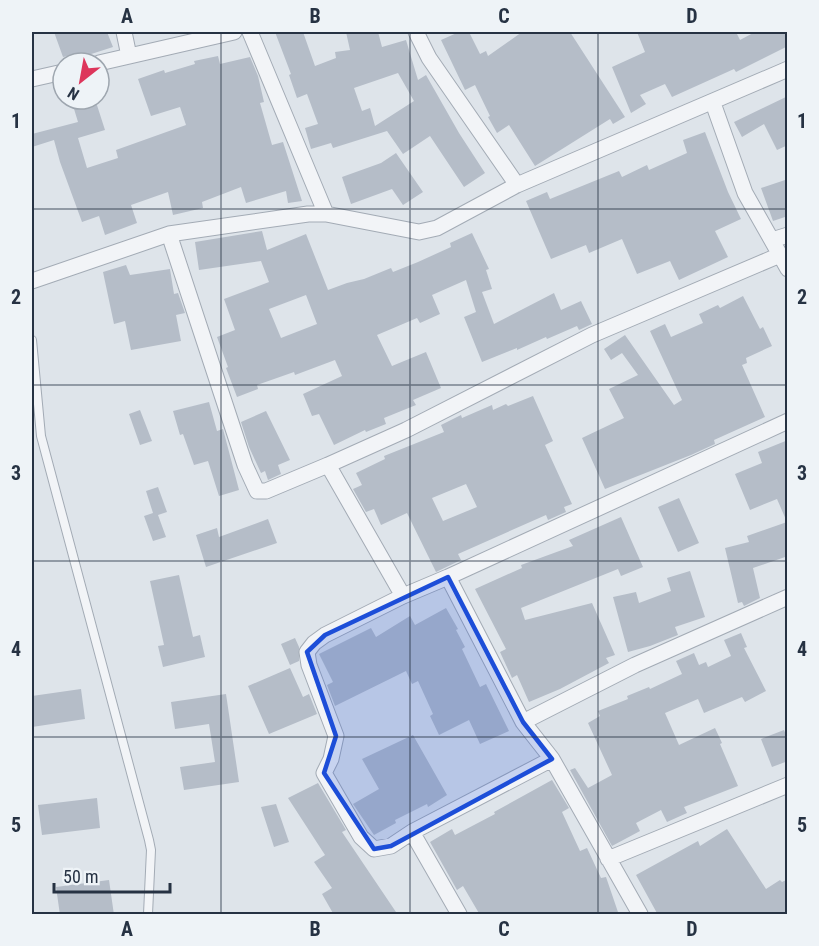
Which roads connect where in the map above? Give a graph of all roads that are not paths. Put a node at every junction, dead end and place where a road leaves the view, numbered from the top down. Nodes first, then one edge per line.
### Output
1 (124, 32) edge
2 (234, 32) edge
3 (250, 32) edge
4 (416, 32) edge
5 (129, 56) junction
6 (111, 60) edge
7 (788, 69) edge
8 (51, 75) edge
9 (32, 79) edge
10 (713, 103) junction
11 (517, 185) junction
12 (326, 214) junction
13 (169, 234) junction
14 (788, 235) edge
15 (772, 240) junction
16 (780, 255) junction
17 (788, 269) edge
18 (32, 281) edge
19 (32, 340) edge
20 (788, 421) edge
21 (328, 465) junction
22 (448, 577) junction
23 (403, 596) junction
24 (788, 597) edge
25 (523, 722) junction
26 (552, 759) junction
27 (788, 785) edge
28 (412, 832) junction
29 (608, 859) junction
30 (453, 912) edge
31 (148, 915) edge
32 (640, 915) edge

1 - 5 street
2 - 5 street
3 - 12 street
4 - 11 street
5 - 6 street
7 - 10 street
8 - 9 street
10 - 11 street
10 - 15 street
11 - 12 street
12 - 13 street
13 - 18 street
13 - 21 street
14 - 15 street
15 - 16 street
16 - 17 street
16 - 21 street
19 - 31 lane
20 - 22 street
21 - 23 street
22 - 23 street
22 - 25 street
23 - 28 street
24 - 25 street
25 - 26 street
26 - 28 street
26 - 29 street
27 - 29 street
28 - 30 street
29 - 32 street

